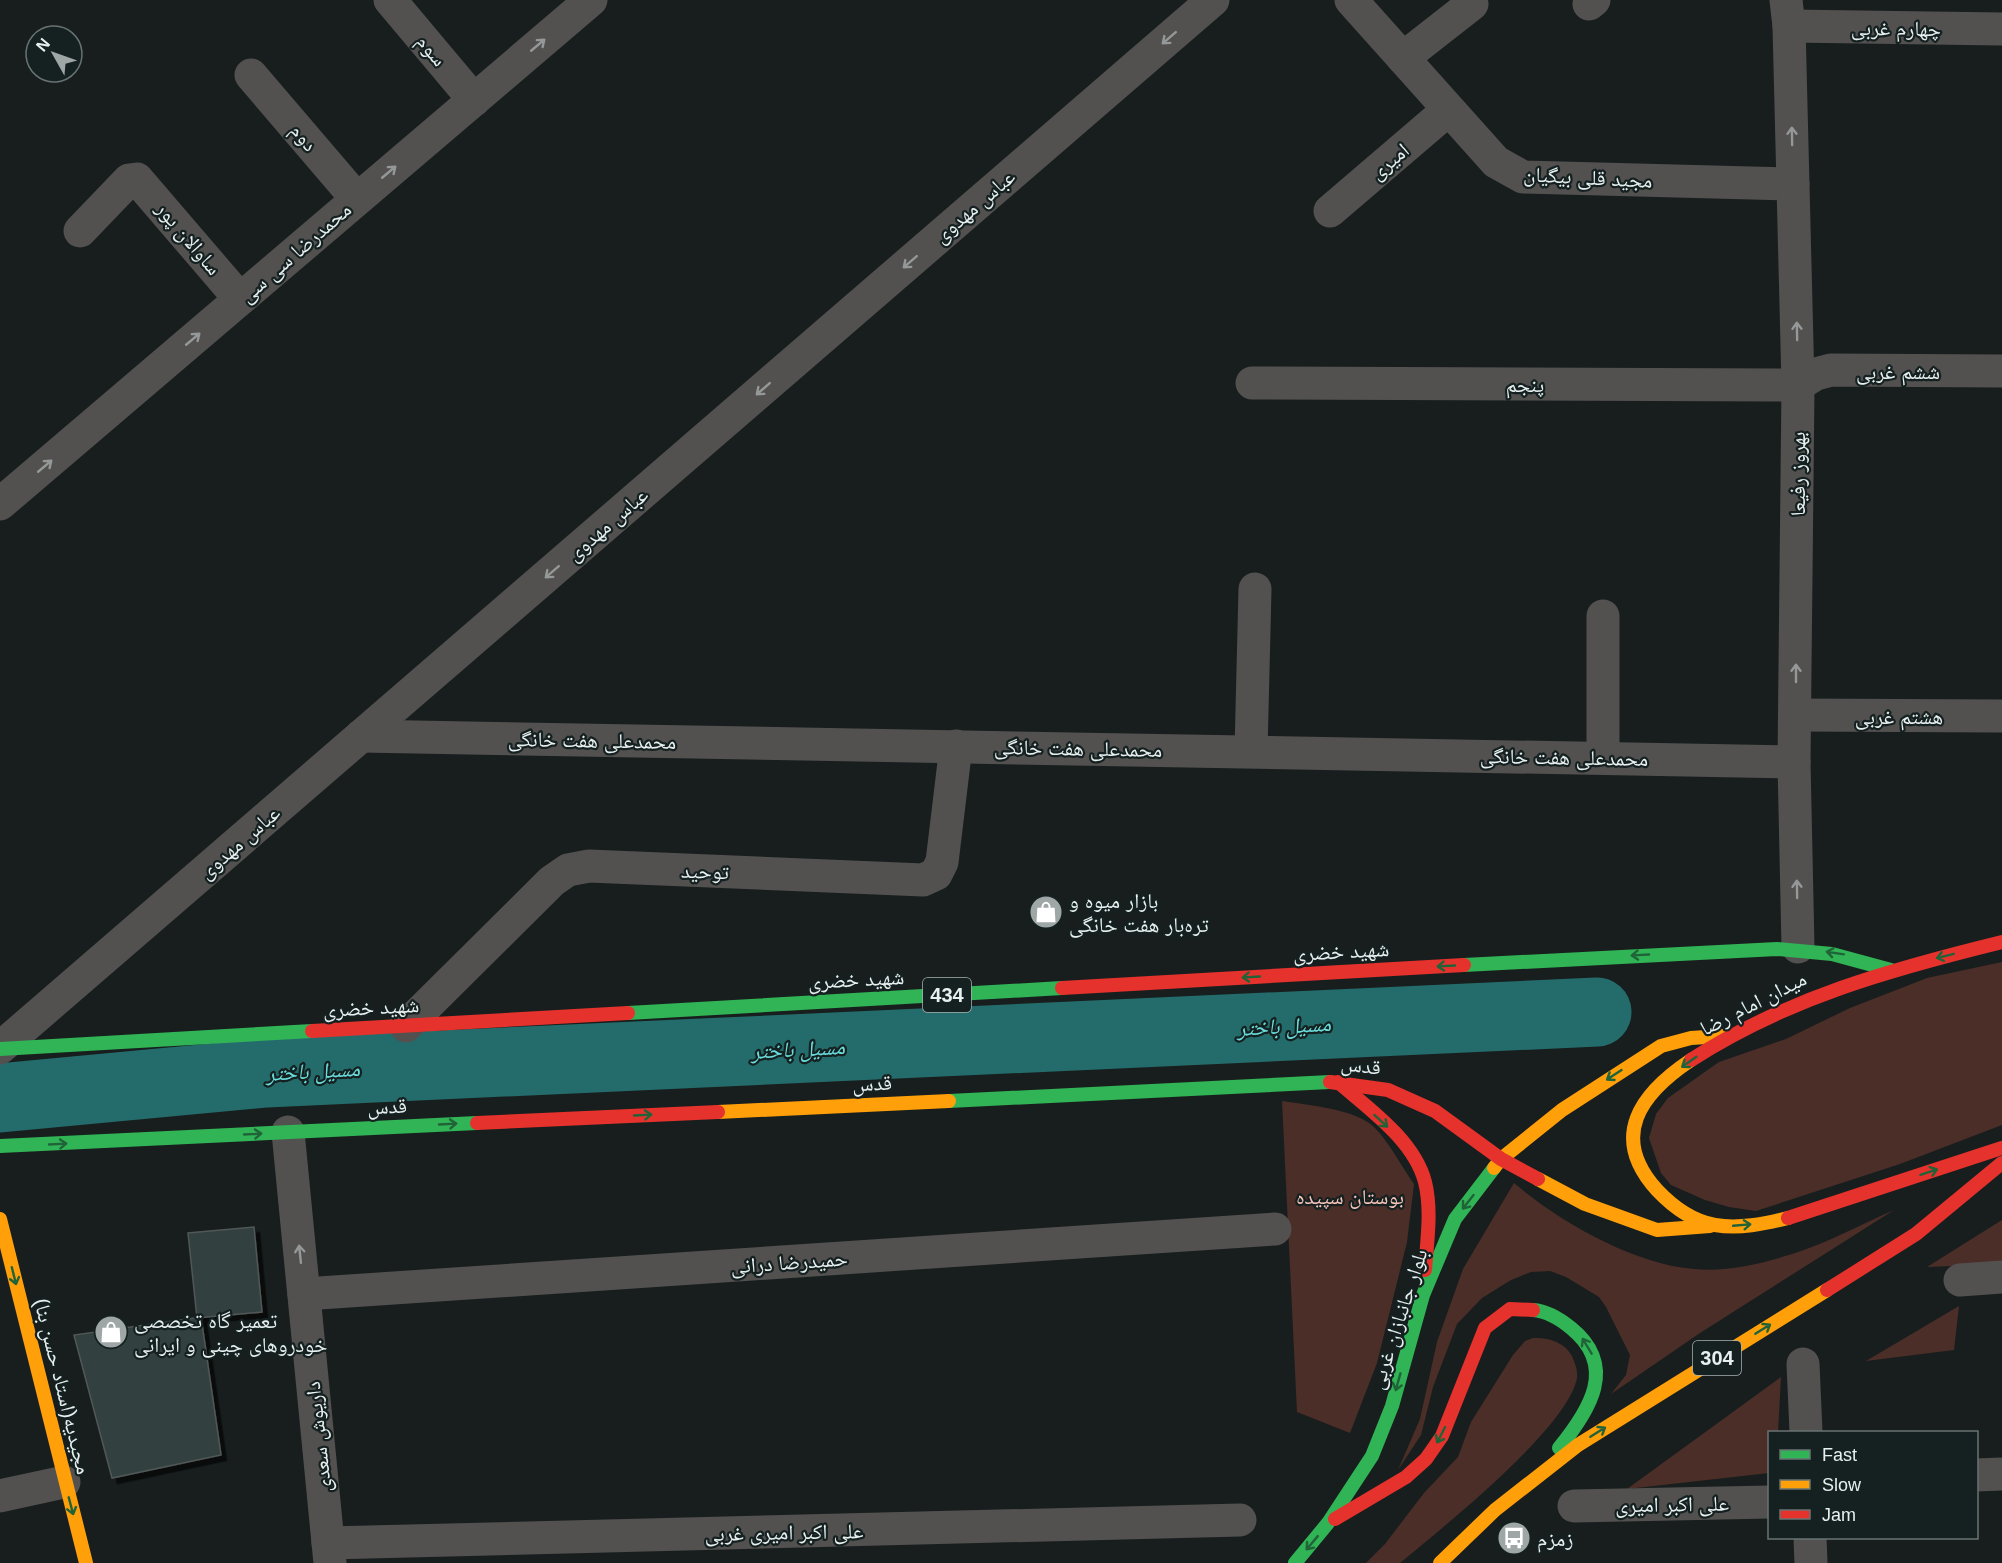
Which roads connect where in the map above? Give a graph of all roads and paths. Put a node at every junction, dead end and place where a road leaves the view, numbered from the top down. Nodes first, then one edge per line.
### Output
1 (390, 0) edge
2 (591, 0) edge
3 (1213, 0) edge
4 (1351, 0) edge
5 (1473, 4) dead end
6 (1788, 13) edge
7 (2002, 29) edge
8 (1403, 58) junction
9 (251, 75) dead end
10 (474, 100) junction
11 (1448, 110) junction
12 (1793, 184) junction
13 (357, 199) junction
14 (1330, 211) dead end
15 (80, 231) dead end
16 (240, 299) junction
17 (2002, 371) edge
18 (1252, 382) dead end
19 (1798, 385) junction
20 (0, 504) edge
21 (1255, 589) dead end
22 (1602, 616) dead end
23 (1795, 715) junction
24 (2002, 716) edge
25 (361, 736) junction
26 (956, 746) junction
27 (1251, 751) junction
28 (1603, 758) junction
29 (1794, 762) junction
30 (2002, 942) edge
31 (1798, 947) junction
32 (1891, 970) junction
33 (406, 1026) junction
34 (1726, 1035) junction
35 (0, 1048) edge
36 (1338, 1082) junction
37 (288, 1132) junction
38 (0, 1146) edge
39 (2002, 1148) edge
40 (1501, 1159) junction
41 (2002, 1163) edge
42 (0, 1219) edge
43 (1710, 1226) junction
44 (1275, 1229) dead end
45 (2002, 1277) edge
46 (1960, 1280) dead end
47 (304, 1294) junction
48 (1423, 1295) junction
49 (1803, 1364) dead end
50 (1806, 1431) edge
51 (1978, 1474) edge
52 (2002, 1474) edge
53 (64, 1482) junction
54 (0, 1496) edge
55 (1768, 1502) edge
56 (1574, 1506) dead end
57 (1495, 1510) junction
58 (1240, 1520) dead end
59 (1328, 1523) junction
60 (1810, 1539) edge
61 (329, 1553) edge
62 (86, 1563) edge
63 (1295, 1563) edge
64 (1440, 1563) edge
65 (1811, 1563) edge

1 - 10 street, سوم
10 -> 2 street, محمدرضا سی سی
3 -> 25 street, عباس مهدوی
4 - 8 street, مجید قلی بیگیان
5 - 8 street
6 - 7 street, چهارم غربی
12 -> 6 street, بهروز رفیعا
8 - 11 street, مجید قلی بیگیان
9 - 13 street, دوم
13 -> 10 street, محمدرضا سی سی
11 - 12 street, مجید قلی بیگیان
11 - 14 street, امیری
19 -> 12 street, بهروز رفیعا
13 - 16 street, محمدرضا سی سی
15 - 16 street, ساوالان پور
20 -> 16 street, محمدرضا سی سی
17 - 19 street, ششم غربی
18 - 19 street, پنجم
23 -> 19 street, بهروز رفیعا
21 - 27 street
22 - 28 street
23 - 24 street, هشتم غربی
23 - 29 street, بهروز رفیعا
25 - 26 street, محمدعلی هفت خانگی
25 - 35 street, عباس مهدوی
26 - 27 street, محمدعلی هفت خانگی
26 - 33 street, توحید
27 - 28 street, محمدعلی هفت خانگی
28 - 29 street, محمدعلی هفت خانگی
31 -> 29 street, بهروز رفیعا
30 -> 32 main road, میدان امام رضا
32 -> 31 main road, شهید خضری / 434
31 -> 33 main road, شهید خضری / 434
32 - 34 main road, میدان امام رضا
33 - 35 main road, شهید خضری / 434
34 -> 40 main road, بلوار جانبازان غربی
34 -> 43 main road, میدان امام رضا
37 -> 36 main road, قدس
36 - 40 main road, قدس
36 -> 48 main road
38 -> 37 main road, قدس
47 -> 37 street, داریوش سعدی
43 -> 39 main road, میدان امام رضا
40 - 43 main road, قدس
40 -> 48 main road, بلوار جانبازان غربی
57 -> 41 main road, 304
42 -> 53 main road, مجیدیه(استاد حسن بنا)
44 - 47 street, حمیدرضا درانی
45 - 46 street
47 - 61 street, داریوش سعدی
48 -> 59 main road, بلوار جانبازان غربی
49 - 50 street
51 - 52 street
53 - 54 street
53 -> 62 main road, مجیدیه(استاد حسن بنا)
55 - 56 street, علی اکبر امیری
57 -> 59 main road
57 - 64 main road, 304
58 - 61 street, علی اکبر امیری غربی
59 -> 63 main road, بلوار جانبازان غربی
60 - 65 street

